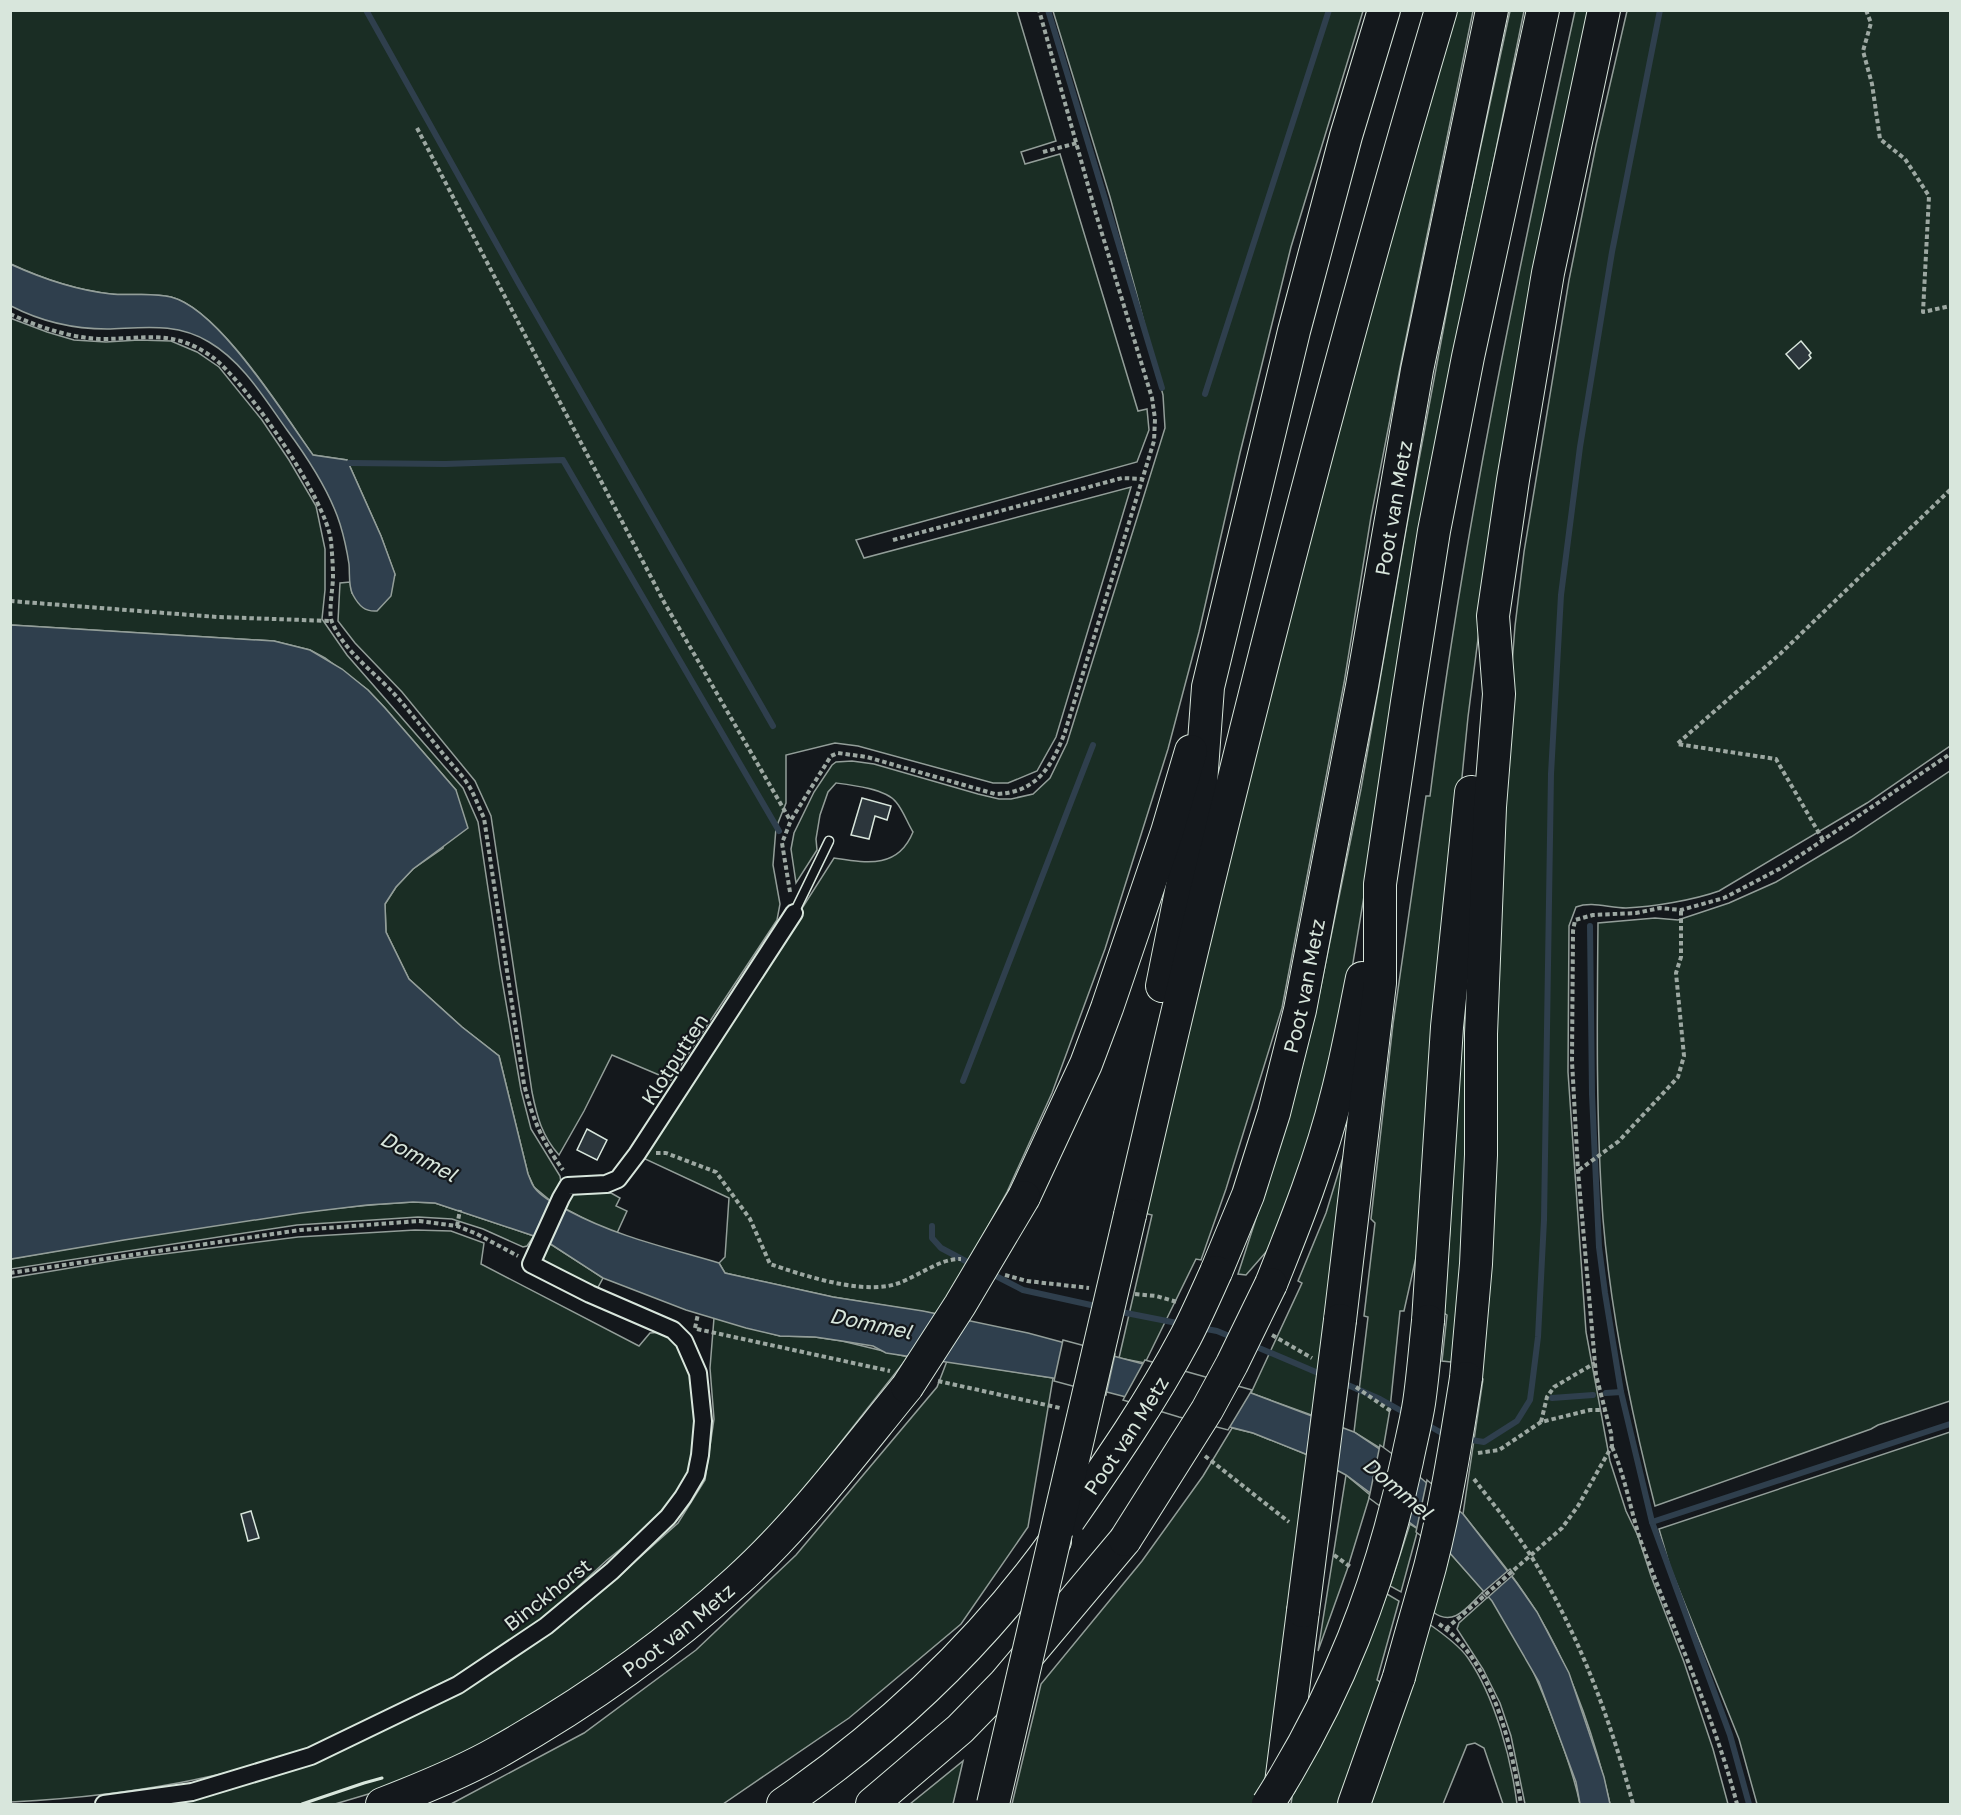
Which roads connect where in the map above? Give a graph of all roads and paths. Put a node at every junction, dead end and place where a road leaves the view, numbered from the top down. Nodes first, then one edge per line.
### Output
1 (1039, 10) edge
2 (1384, 10) edge
3 (1441, 10) edge
4 (1492, 10) edge
5 (1543, 10) edge
6 (1604, 10) edge
7 (1866, 10) edge
8 (417, 128) dead end
9 (1077, 143) junction
10 (1043, 152) dead end
11 (1950, 306) edge
12 (10, 314) edge
13 (1142, 479) junction
14 (1950, 490) edge
15 (893, 540) dead end
16 (10, 601) edge
17 (1493, 616) junction
18 (331, 621) junction
19 (1208, 687) junction
20 (1950, 754) edge
21 (791, 820) junction
22 (1823, 840) junction
23 (829, 841) dead end
24 (1380, 884) junction
25 (1681, 910) junction
26 (794, 913) junction
27 (1578, 1171) junction
28 (565, 1192) junction
29 (460, 1210) dead end
30 (1130, 1215) junction
31 (457, 1226) junction
32 (534, 1257) junction
33 (10, 1273) edge
34 (698, 1314) dead end
35 (695, 1329) dead end
36 (1595, 1363) junction
37 (1605, 1410) junction
38 (1540, 1422) junction
39 (1612, 1446) junction
40 (1471, 1460) dead end
41 (1530, 1555) junction
42 (104, 1804) edge
43 (382, 1804) edge
44 (783, 1804) edge
45 (872, 1804) edge
46 (993, 1804) edge
47 (1268, 1804) edge
48 (1277, 1804) edge
49 (1354, 1804) edge
50 (1521, 1804) edge
51 (1633, 1804) edge
52 (1737, 1804) edge

1 - 9 path
2 - 19 highway
3 - 30 highway
4 - 44 highway, Poot van Metz, bridge
5 - 24 highway
6 - 17 highway
7 - 11 path
8 - 21 path
9 - 10 path
9 - 13 path
12 - 18 path
13 - 15 path
13 - 21 path
14 - 22 path
16 - 18 path
17 - 47 highway, bridge
17 - 49 highway, bridge
18 - 28 path
19 - 30 highway
19 - 43 highway, Poot van Metz, bridge
20 - 22 path
21 - 26 path
22 - 25 path
23 - 26 lane, Klotputten
24 - 45 highway, bridge
24 - 48 highway, bridge
25 - 27 path
25 - 27 path
26 - 28 street, Klotputten
27 - 36 path
28 - 32 street
29 - 31 path
30 - 46 highway, bridge
31 - 32 path
31 - 33 path
32 - 42 street, Binckhorst
34 - 35 path
36 - 37 path
36 - 38 path
37 - 38 path
37 - 39 path
38 - 40 path
39 - 41 path
39 - 52 path
41 - 50 path
41 - 51 path

